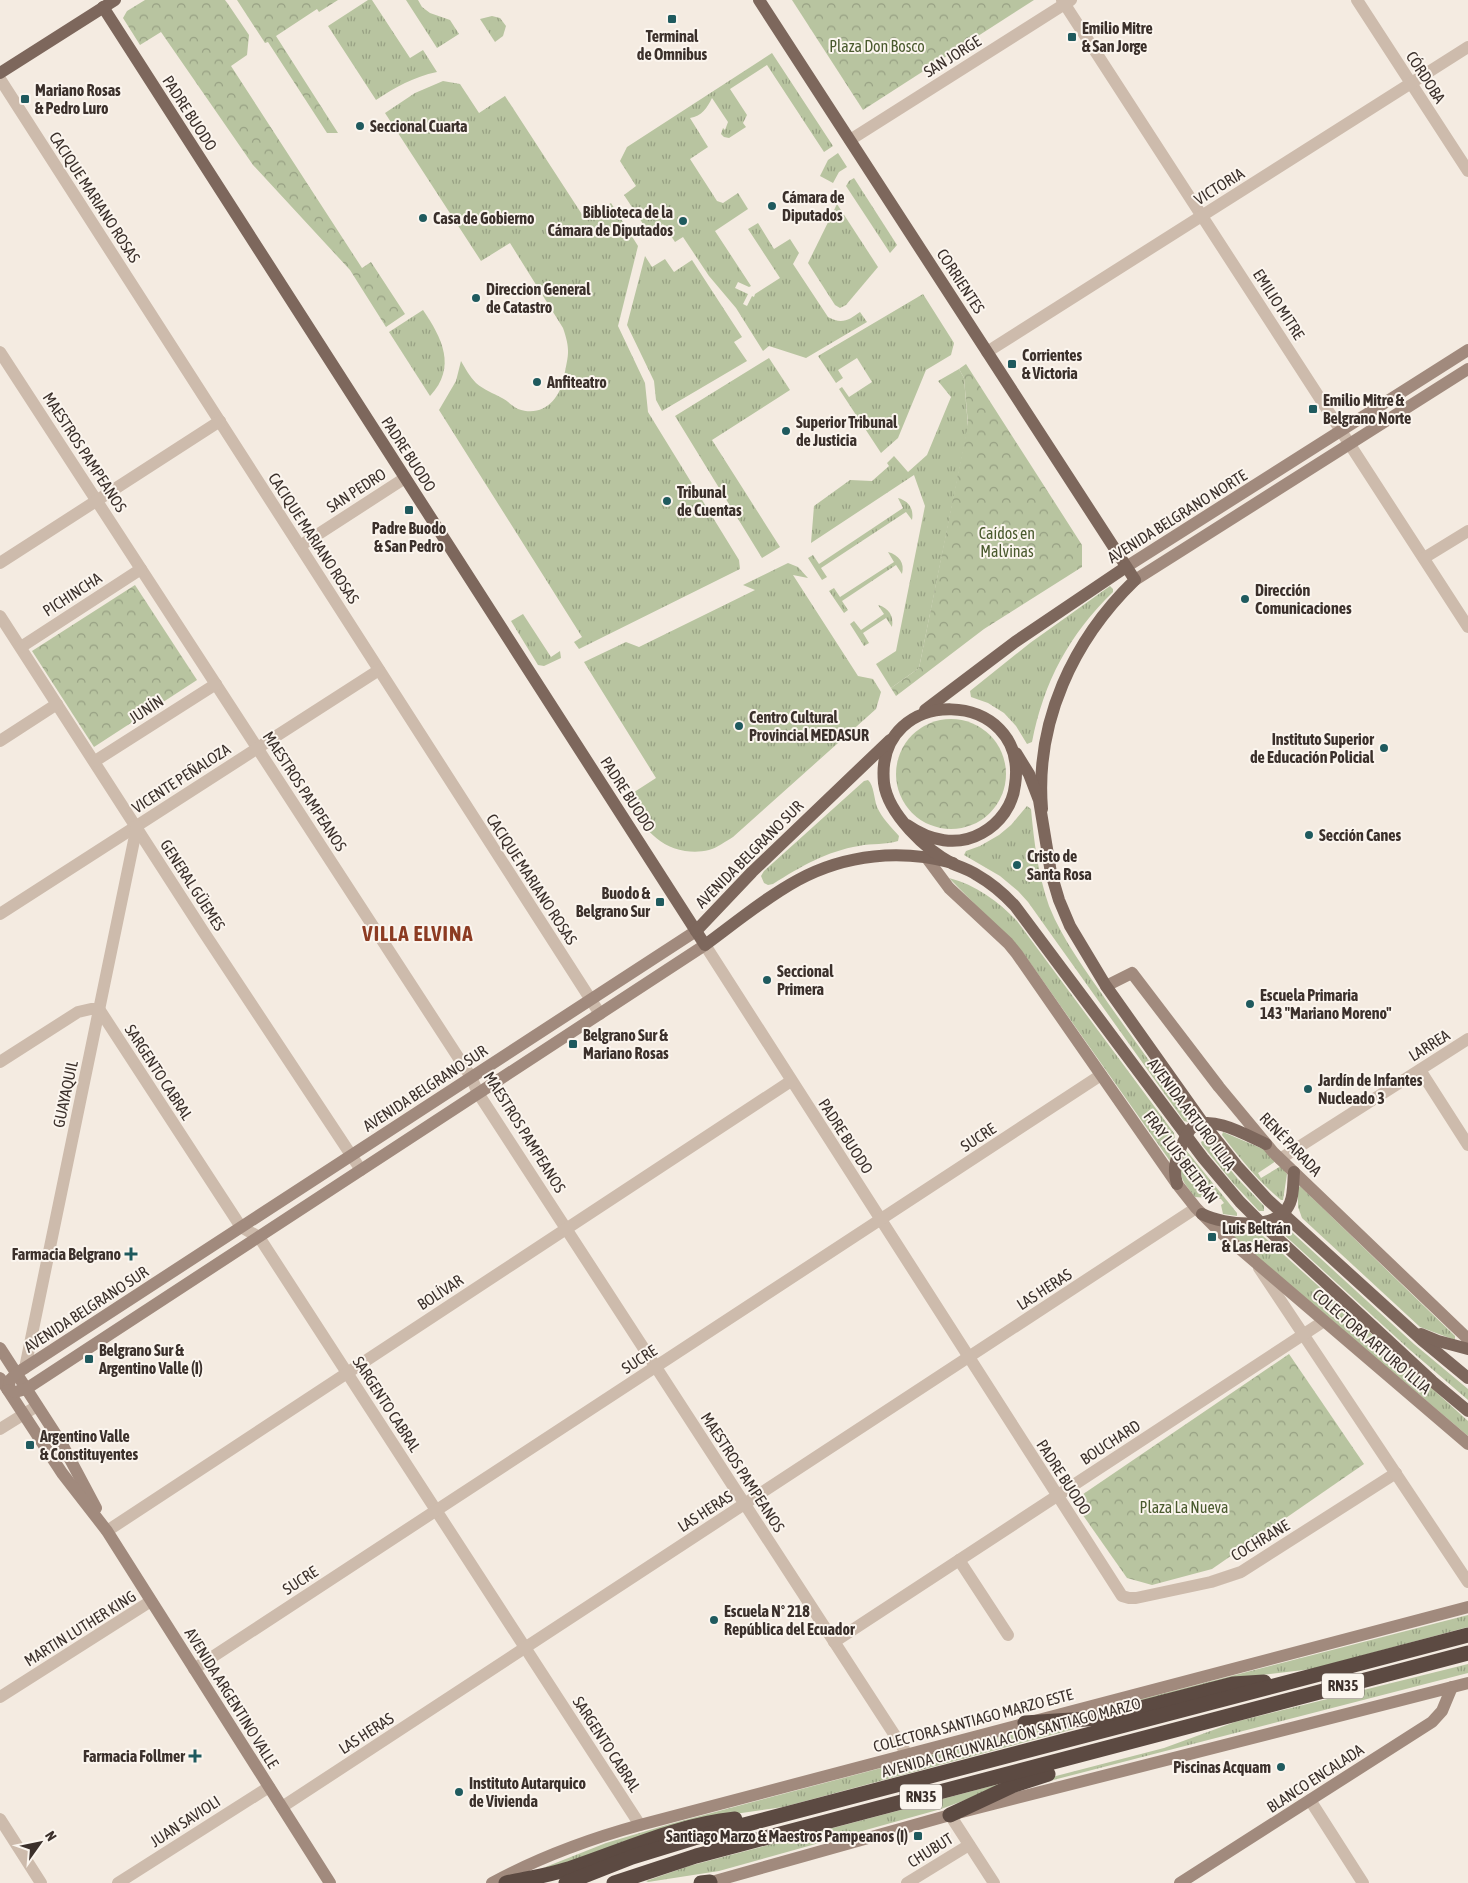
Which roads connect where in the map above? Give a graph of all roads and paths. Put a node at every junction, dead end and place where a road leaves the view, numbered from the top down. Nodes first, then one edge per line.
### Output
1 (114, 0) edge
2 (759, 0) edge
3 (1357, 0) edge
4 (1066, 1) edge
5 (103, 7) junction
6 (1468, 48) edge
7 (0, 73) edge
8 (0, 79) edge
9 (1411, 83) junction
10 (850, 140) junction
11 (1468, 172) edge
12 (1202, 216) junction
13 (1468, 350) edge
14 (0, 352) edge
15 (987, 352) junction
16 (1468, 369) edge
17 (220, 421) junction
18 (1341, 430) junction
19 (1350, 444) junction
20 (405, 478) junction
21 (97, 500) junction
22 (1468, 530) edge
23 (300, 546) junction
24 (1424, 558) junction
25 (0, 563) edge
26 (1126, 567) junction
27 (142, 569) junction
28 (1135, 580) junction
29 (0, 616) edge
30 (1468, 627) edge
31 (21, 647) junction
32 (379, 670) junction
33 (216, 684) junction
34 (57, 704) junction
35 (908, 723) junction
36 (1006, 739) junction
37 (0, 740) edge
38 (1044, 744) junction
39 (258, 748) junction
40 (95, 761) junction
41 (1028, 774) junction
42 (1006, 810) junction
43 (1042, 810) junction
44 (908, 825) junction
45 (137, 826) junction
46 (960, 840) junction
47 (928, 852) junction
48 (0, 914) edge
49 (696, 931) junction
50 (705, 945) junction
51 (1106, 986) junction
52 (590, 1000) junction
53 (99, 1009) junction
54 (600, 1014) junction
55 (1468, 1039) edge
56 (0, 1062) edge
57 (1420, 1070) junction
58 (1101, 1075) junction
59 (472, 1077) junction
60 (792, 1081) junction
61 (478, 1094) junction
62 (1204, 1123) junction
63 (1186, 1136) junction
64 (1266, 1144) junction
65 (1468, 1144) edge
66 (351, 1155) junction
67 (1280, 1158) junction
68 (361, 1170) junction
69 (1294, 1172) junction
70 (1177, 1184) junction
71 (1199, 1211) junction
72 (1282, 1213) junction
73 (881, 1220) junction
74 (1261, 1224) junction
75 (241, 1228) junction
76 (566, 1229) junction
77 (259, 1237) junction
78 (1255, 1262) junction
79 (1324, 1321) junction
80 (1409, 1328) junction
81 (1303, 1334) junction
82 (1468, 1339) edge
83 (0, 1348) edge
84 (1468, 1349) edge
85 (969, 1358) junction
86 (656, 1367) junction
87 (21, 1371) junction
88 (347, 1373) junction
89 (0, 1378) edge
90 (1468, 1378) edge
91 (26, 1389) junction
92 (8, 1390) junction
93 (37, 1406) junction
94 (1468, 1411) edge
95 (23, 1414) junction
96 (0, 1429) edge
97 (1468, 1444) edge
98 (1396, 1473) junction
99 (1057, 1496) junction
100 (745, 1504) junction
101 (436, 1510) junction
102 (107, 1531) junction
103 (959, 1560) junction
104 (1468, 1582) edge
105 (1126, 1598) joint
106 (151, 1601) junction
107 (1468, 1607) edge
108 (1008, 1635) dead end
109 (1468, 1635) edge
110 (834, 1642) junction
111 (526, 1648) junction
112 (1464, 1654) edge
113 (194, 1669) junction
114 (1293, 1681) junction
115 (1468, 1683) edge
116 (1452, 1687) junction
117 (0, 1697) edge
118 (1229, 1716) junction
119 (1025, 1723) junction
120 (907, 1754) junction
121 (269, 1786) junction
122 (1310, 1800) junction
123 (282, 1807) junction
124 (781, 1815) junction
125 (950, 1815) junction
126 (0, 1819) edge
127 (640, 1824) junction
128 (969, 1844) junction
129 (40, 1883) edge
130 (118, 1883) edge
131 (330, 1883) edge
132 (492, 1883) edge
133 (506, 1883) edge
134 (566, 1883) edge
135 (614, 1883) edge
136 (701, 1883) edge
137 (709, 1883) edge
138 (907, 1883) edge
139 (994, 1883) edge
140 (1180, 1883) edge
141 (1363, 1883) edge

1 - 5 main road
2 - 10 main road, CORRIENTES
3 - 9 street, CÓRDOBA
4 - 10 street, SAN JORGE
4 - 12 street, EMILIO MITRE
5 - 7 main road
5 - 20 main road, PADRE BUODO
6 - 9 street, VICTORIA
8 - 17 street, CACIQUE MARIANO ROSAS
9 - 11 street, CÓRDOBA
9 - 12 street, VICTORIA
10 - 15 main road, CORRIENTES
12 - 15 street, VICTORIA
12 - 18 street, EMILIO MITRE
13 - 18 street, AVENIDA BELGRANO NORTE
14 - 21 street, MAESTROS PAMPEANOS
15 - 26 main road, CORRIENTES
16 - 19 street, AVENIDA BELGRANO NORTE
17 - 21 street
17 - 23 street, CACIQUE MARIANO ROSAS
18 - 19 street, EMILIO MITRE
18 - 26 street, AVENIDA BELGRANO NORTE
19 - 24 street, EMILIO MITRE
19 - 28 street, AVENIDA BELGRANO NORTE
20 - 23 street, SAN PEDRO
20 - 49 main road, PADRE BUODO
21 - 25 street
21 - 27 street, MAESTROS PAMPEANOS
22 - 24 street
23 - 32 street, CACIQUE MARIANO ROSAS
24 - 30 street, EMILIO MITRE
26 - 28 main road, CORRIENTES
26 - 35 main road, AVENIDA BELGRANO NORTE
27 - 31 street, PICHINCHA
27 - 33 street, MAESTROS PAMPEANOS
28 - 38 main road, AVENIDA BELGRANO NORTE
29 - 31 street, GENERAL GÜEMES
31 - 34 street, GENERAL GÜEMES
32 - 39 street, VICENTE PEÑALOZA
32 - 52 street, CACIQUE MARIANO ROSAS
33 - 39 street, MAESTROS PAMPEANOS
33 - 40 street, JUNÍN
34 - 37 street
34 - 40 street, GENERAL GÜEMES
35 - 36 main road, AVENIDA ARTURO ILLIA
35 - 44 main road, AVENIDA ARTURO ILLIA
35 - 49 main road, AVENIDA BELGRANO SUR
36 - 41 main road, AVENIDA ARTURO ILLIA
36 - 42 main road, AVENIDA ARTURO ILLIA
38 - 41 main road, AVENIDA BELGRANO NORTE
38 - 43 main road, AVENIDA BELGRANO NORTE
39 - 45 street, VICENTE PEÑALOZA
39 - 59 street, MAESTROS PAMPEANOS
40 - 45 street, GENERAL GÜEMES
41 - 42 main road, AVENIDA BELGRANO NORTE
41 - 43 main road, AVENIDA ARTURO ILLIA
42 - 46 main road, AVENIDA ARTURO ILLIA
43 - 51 main road, AVENIDA ARTURO ILLIA
44 - 46 main road, AVENIDA ARTURO ILLIA
44 - 47 main road, AVENIDA ARTURO ILLIA
45 - 48 street, VICENTE PEÑALOZA
45 - 53 street, GUAYAQUIL
45 - 66 street, GENERAL GÜEMES
46 - 47 main road, AVENIDA BELGRANO SUR
47 - 50 main road, AVENIDA BELGRANO SUR
47 - 58 street, FRAY LUIS BELTRÁN
47 - 63 main road, AVENIDA ARTURO ILLIA
49 - 50 main road, PADRE BUODO
49 - 52 street, AVENIDA BELGRANO SUR
50 - 54 street, AVENIDA BELGRANO SUR
50 - 60 street, PADRE BUODO
51 - 62 main road, AVENIDA ARTURO ILLIA
51 - 64 street, RENÉ PARADA
52 - 54 street, CACIQUE MARIANO ROSAS
52 - 59 street, AVENIDA BELGRANO SUR
53 - 56 street
53 - 75 street, SARGENTO CABRAL
53 - 87 street, GUAYAQUIL
54 - 61 street, AVENIDA BELGRANO SUR
55 - 57 street, LARREA
57 - 65 street
57 - 67 street, LARREA
58 - 70 street, FRAY LUIS BELTRÁN
58 - 73 street, SUCRE
59 - 61 street, MAESTROS PAMPEANOS
59 - 66 street, AVENIDA BELGRANO SUR
60 - 73 street, PADRE BUODO
60 - 76 street, BOLÍVAR
61 - 68 street, AVENIDA BELGRANO SUR
61 - 76 street, MAESTROS PAMPEANOS
62 - 63 main road
62 - 64 main road
62 - 72 main road, AVENIDA ARTURO ILLIA
63 - 70 main road
63 - 74 main road, AVENIDA ARTURO ILLIA
64 - 67 street, RENÉ PARADA
66 - 68 street, GENERAL GÜEMES
66 - 75 street, AVENIDA BELGRANO SUR
67 - 69 street, RENÉ PARADA
68 - 77 street, AVENIDA BELGRANO SUR
69 - 72 main road
69 - 82 street, RENÉ PARADA
70 - 71 street, FRAY LUIS BELTRÁN
71 - 74 main road
71 - 78 street, FRAY LUIS BELTRÁN
71 - 85 street, LAS HERAS
72 - 74 main road
72 - 80 main road, AVENIDA ARTURO ILLIA
73 - 85 street, PADRE BUODO
73 - 86 street, SUCRE
74 - 94 main road, AVENIDA ARTURO ILLIA
75 - 77 street
75 - 87 street, AVENIDA BELGRANO SUR
76 - 86 street, MAESTROS PAMPEANOS
76 - 88 street, BOLÍVAR
77 - 88 street, SARGENTO CABRAL
77 - 91 street, AVENIDA BELGRANO SUR
78 - 79 street, COLECTORA ARTURO ILLIA
78 - 81 street, FRAY LUIS BELTRÁN
79 - 81 street, BOUCHARD
79 - 97 street, COLECTORA ARTURO ILLIA
80 - 84 main road
80 - 90 main road, AVENIDA ARTURO ILLIA
81 - 98 street, FRAY LUIS BELTRÁN
81 - 99 street, BOUCHARD
83 - 87 street, AVENIDA ARGENTINO VALLE
85 - 99 street, PADRE BUODO
85 - 100 street, LAS HERAS
86 - 100 street, MAESTROS PAMPEANOS
86 - 101 street, SUCRE
87 - 91 street, AVENIDA ARGENTINO VALLE
87 - 92 street, AVENIDA BELGRANO SUR
88 - 101 street, SARGENTO CABRAL
88 - 102 street, BOLÍVAR
89 - 92 street, AVENIDA ARGENTINO VALLE
91 - 92 street, AVENIDA BELGRANO SUR
91 - 93 street, AVENIDA ARGENTINO VALLE
92 - 95 street, AVENIDA ARGENTINO VALLE
93 - 95 street
93 - 102 street, AVENIDA ARGENTINO VALLE
95 - 96 street
95 - 102 street, AVENIDA ARGENTINO VALLE
98 - 104 street, FRAY LUIS BELTRÁN
98 - 105 street, COCHRANE
99 - 103 street, BOUCHARD
99 - 105 street, PADRE BUODO
100 - 110 street, MAESTROS PAMPEANOS
100 - 111 street, LAS HERAS
101 - 111 street, SARGENTO CABRAL
101 - 113 street, SUCRE
102 - 106 street, AVENIDA ARGENTINO VALLE
103 - 108 street
103 - 110 street, BOUCHARD
106 - 113 street, AVENIDA ARGENTINO VALLE
106 - 117 street, MARTIN LUTHER KING
107 - 119 street, COLECTORA SANTIAGO MARZO ESTE
109 - 114 highway, AVENIDA CIRCUNVALACIÓN SANTIAGO MARZO / RN35
110 - 120 street, MAESTROS PAMPEANOS
111 - 123 street, LAS HERAS
111 - 127 street, SARGENTO CABRAL
112 - 118 highway, RN35
113 - 121 street, AVENIDA ARGENTINO VALLE
114 - 119 highway
114 - 124 highway, AVENIDA CIRCUNVALACIÓN SANTIAGO MARZO / RN35
115 - 116 street
116 - 122 street, BLANCO ENCALADA
116 - 125 street
118 - 125 highway
118 - 135 highway, RN35
119 - 120 street, COLECTORA SANTIAGO MARZO ESTE
120 - 127 street, COLECTORA SANTIAGO MARZO ESTE
121 - 123 street, AVENIDA ARGENTINO VALLE
121 - 130 street, JUAN SAVIOLI
122 - 140 street, BLANCO ENCALADA
122 - 141 street
123 - 131 street, AVENIDA ARGENTINO VALLE
124 - 133 highway
124 - 134 highway, AVENIDA CIRCUNVALACIÓN SANTIAGO MARZO / RN35
125 - 128 street
125 - 137 street
126 - 129 street
127 - 132 street, COLECTORA SANTIAGO MARZO ESTE
128 - 138 street, CHUBUT
128 - 139 street
136 - 137 highway

